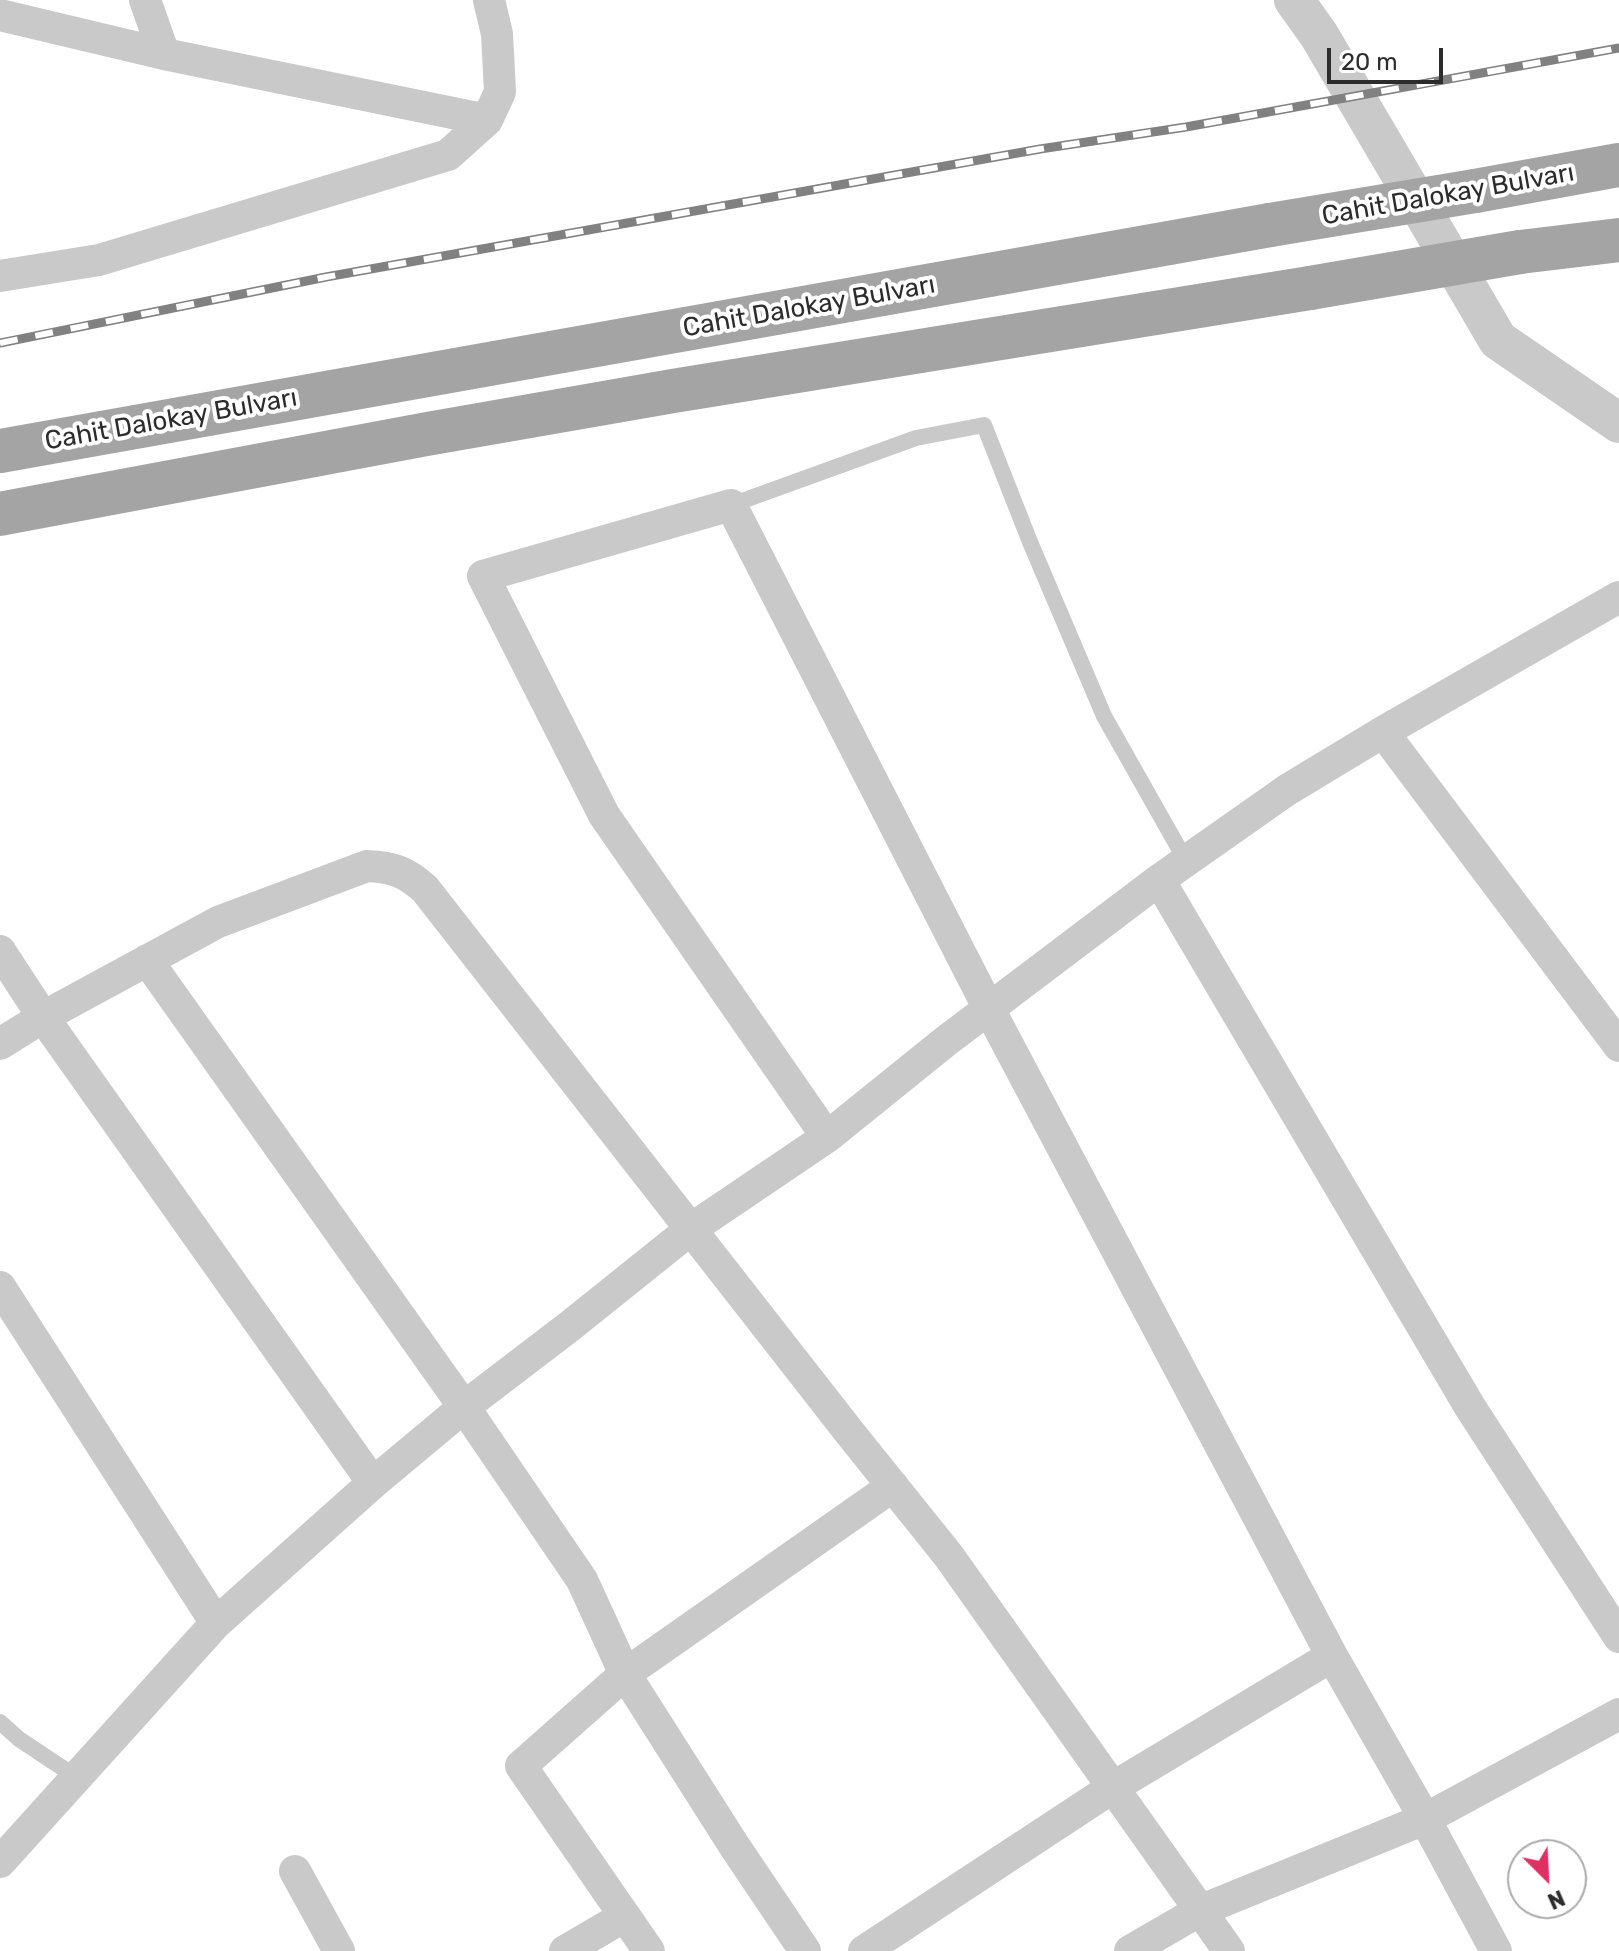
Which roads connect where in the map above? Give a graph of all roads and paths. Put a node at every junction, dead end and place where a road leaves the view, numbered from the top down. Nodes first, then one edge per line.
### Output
1 (145, 0) edge
2 (489, 0) edge
3 (1294, 0) edge
4 (0, 15) edge
5 (164, 54) junction
6 (487, 120) junction
7 (1619, 165) edge
8 (1619, 240) edge
9 (0, 276) edge
10 (1616, 419) edge
11 (0, 451) edge
12 (731, 505) junction
13 (0, 514) edge
14 (1619, 597) edge
15 (1383, 732) junction
16 (1186, 861) junction
17 (1159, 880) junction
18 (0, 951) edge
19 (147, 960) junction
20 (989, 1009) junction
21 (43, 1017) junction
22 (0, 1044) edge
23 (1619, 1046) edge
24 (827, 1137) junction
25 (691, 1229) junction
26 (0, 1287) edge
27 (464, 1407) junction
28 (373, 1483) junction
29 (893, 1486) junction
30 (216, 1623) junction
31 (1619, 1637) edge
32 (1332, 1656) junction
33 (625, 1674) junction
34 (1619, 1714) edge
35 (0, 1722) edge
36 (76, 1777) junction
37 (1112, 1788) junction
38 (1425, 1819) junction
39 (0, 1862) edge
40 (295, 1871) dead end
41 (1199, 1911) junction
42 (625, 1916) junction
43 (339, 1951) edge
44 (565, 1951) edge
45 (649, 1951) edge
46 (805, 1951) edge
47 (864, 1951) edge
48 (1130, 1951) edge
49 (1229, 1951) edge
50 (1496, 1951) edge

1 - 5 street
2 - 6 street
3 - 10 street
4 - 5 street
5 - 6 street
6 - 9 street
7 - 11 main road, Cahit Dalokay Bulvarı, bridge
8 - 13 main road, bridge
12 - 16 lane
12 - 20 street
12 - 24 street
14 - 15 street
15 - 16 street
15 - 23 street
16 - 17 street
17 - 20 street
17 - 31 street
18 - 21 street
19 - 21 street
19 - 25 street
19 - 27 street
20 - 24 street
20 - 32 street
21 - 22 street
21 - 28 street
24 - 25 street
25 - 27 street
25 - 29 street
26 - 30 street
27 - 28 street
27 - 33 street
28 - 30 street
29 - 33 street
29 - 37 street
30 - 36 street
32 - 37 street
32 - 38 street
33 - 42 street
33 - 46 street
34 - 38 street
35 - 36 lane
36 - 39 street
37 - 41 street
37 - 47 street
38 - 41 street
38 - 50 street
40 - 43 street
41 - 48 street
41 - 49 street
42 - 44 street
42 - 45 street

